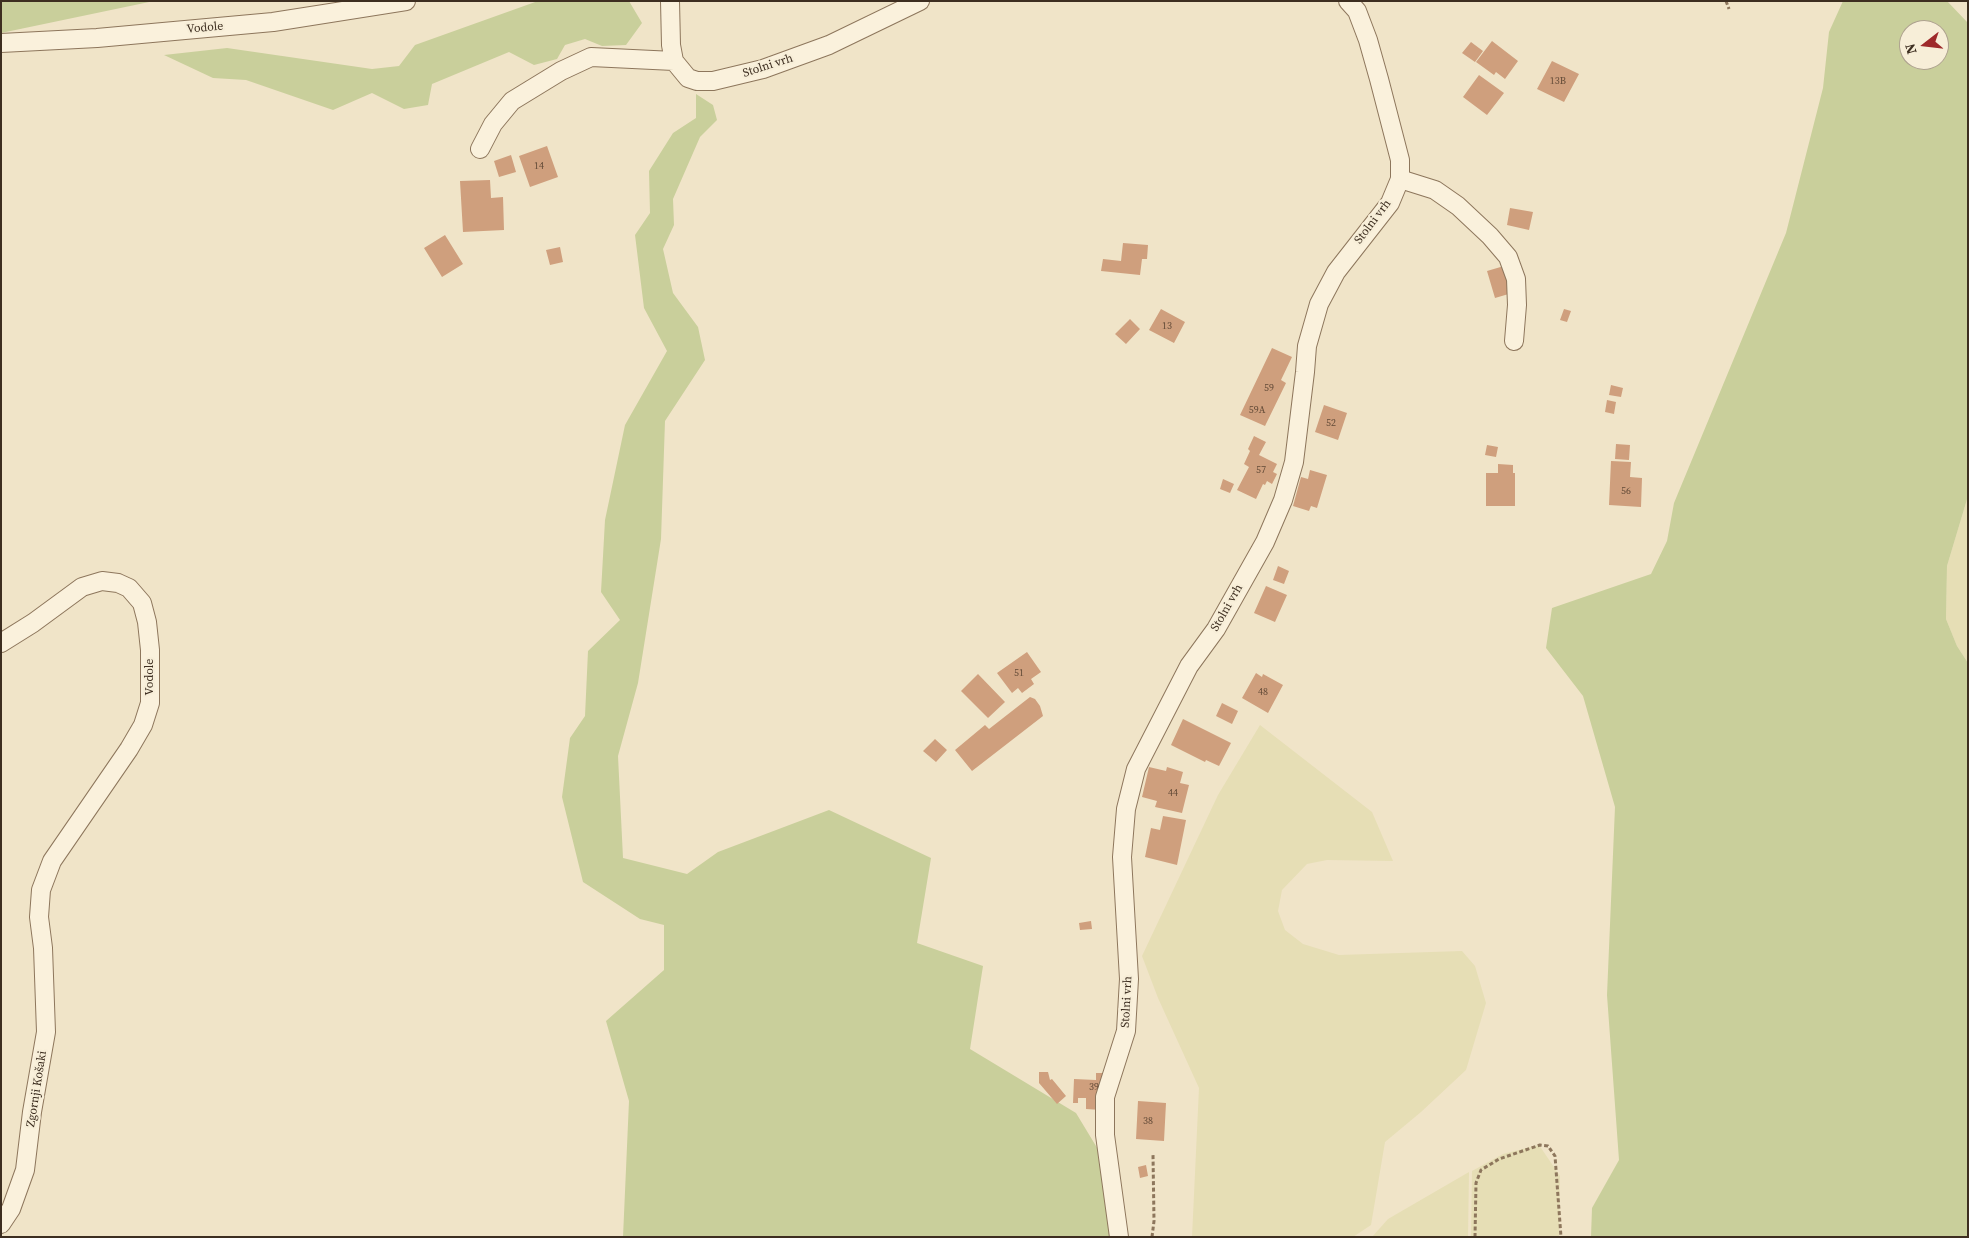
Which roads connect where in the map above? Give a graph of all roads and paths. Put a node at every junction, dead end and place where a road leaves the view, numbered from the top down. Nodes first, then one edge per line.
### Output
1 (406, 1) edge
2 (670, 1) edge
3 (920, 1) edge
4 (1348, 1) edge
5 (1726, 1) edge
6 (1729, 9) dead end
7 (1, 43) edge
8 (674, 61) junction
9 (480, 149) dead end
10 (1400, 179) junction
11 (1514, 341) dead end
12 (1, 643) edge
13 (43, 948) joint
14 (1153, 1155) dead end
15 (1, 1224) edge
16 (1119, 1237) edge
17 (1152, 1237) edge
18 (1475, 1237) edge
19 (1561, 1237) edge

1 - 7 street, Vodole
2 - 8 street
3 - 8 street, Stolni vrh
4 - 10 street, Stolni vrh
5 - 6 path
8 - 9 street
10 - 11 street
10 - 16 street, Stolni vrh
12 - 13 street, Vodole
13 - 15 street, Zgornji Košaki
14 - 17 path
18 - 19 path

